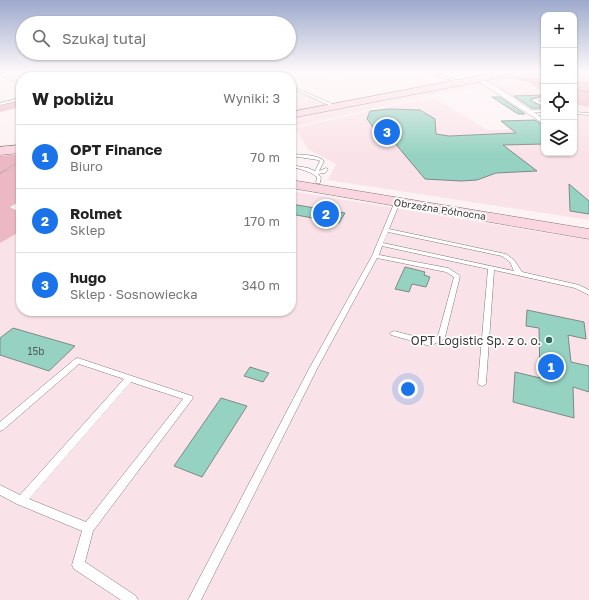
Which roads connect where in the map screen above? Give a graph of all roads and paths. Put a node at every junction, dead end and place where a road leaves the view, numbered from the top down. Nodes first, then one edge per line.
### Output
1 (318, 99) edge
2 (371, 99) edge
3 (510, 99) edge
4 (538, 99) edge
5 (16, 100) edge
6 (0, 104) edge
7 (541, 104) edge
8 (334, 106) junction
9 (528, 111) junction
10 (541, 111) edge
11 (577, 113) edge
12 (296, 114) edge
13 (589, 114) edge
14 (541, 120) edge
15 (16, 149) edge
16 (0, 151) edge
17 (296, 156) edge
18 (16, 164) edge
19 (296, 167) edge
20 (0, 173) edge
21 (320, 175) junction
22 (296, 177) edge
23 (296, 185) edge
24 (402, 199) junction
25 (589, 226) edge
26 (386, 230) junction
27 (589, 234) edge
28 (380, 244) junction
29 (375, 256) junction
30 (491, 267) junction
31 (519, 273) junction
32 (589, 293) edge
33 (394, 333) dead end
34 (129, 379) junction
35 (482, 383) dead end
36 (0, 427) edge
37 (0, 490) edge
38 (21, 501) junction
39 (88, 528) junction
40 (132, 600) edge
41 (194, 600) edge

1 - 8 lane
2 - 8 street
3 - 9 street
4 - 7 lane
5 - 6 lane
8 - 12 street
9 - 10 lane
9 - 14 street
11 - 13 lane
15 - 16 street
17 - 21 lane
18 - 20 path
19 - 21 lane
21 - 22 street, Obrzeżna Północna
21 - 24 street, Obrzeżna Północna
23 - 24 street, Obrzeżna Północna
24 - 25 street, Obrzeżna Północna
24 - 26 lane
24 - 27 street, Obrzeżna Północna
26 - 28 lane
26 - 31 lane
28 - 29 lane
28 - 30 lane
29 - 33 lane
29 - 41 lane
30 - 31 lane
30 - 35 lane
31 - 32 lane
34 - 36 lane
34 - 38 lane
34 - 39 lane
37 - 38 lane
38 - 39 lane
39 - 40 lane

